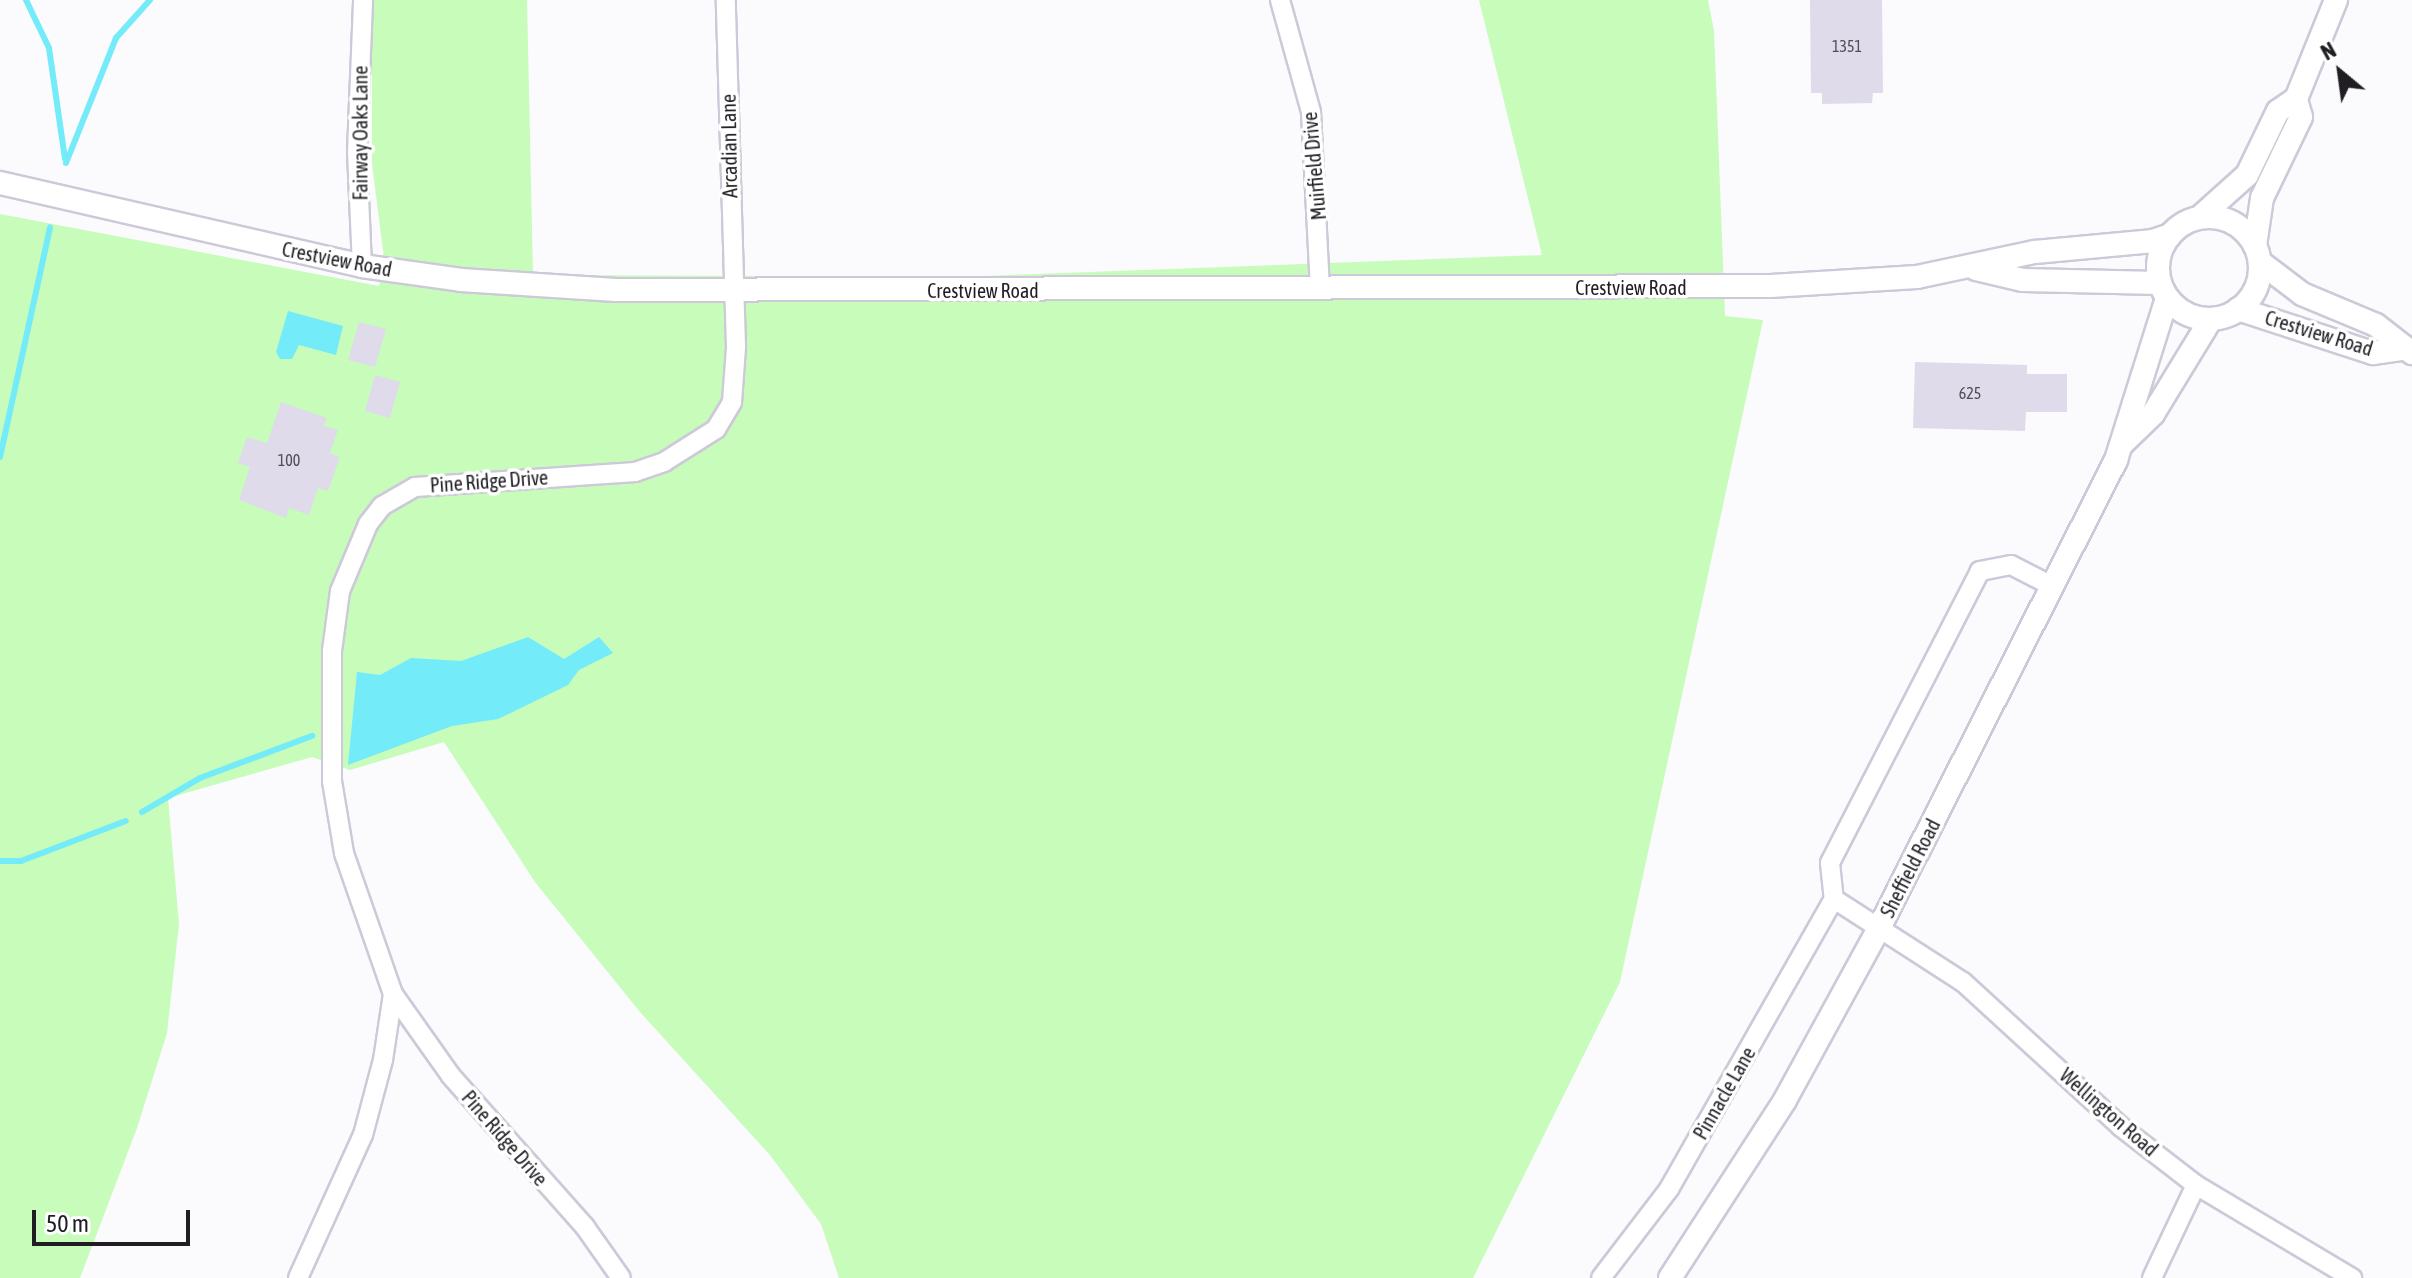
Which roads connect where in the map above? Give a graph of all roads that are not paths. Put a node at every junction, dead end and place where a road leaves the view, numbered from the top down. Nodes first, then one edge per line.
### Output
1 (363, 0) edge
2 (726, 0) edge
3 (1280, 0) edge
4 (2336, 0) edge
5 (2296, 99) junction
6 (0, 183) edge
7 (2199, 218) junction
8 (2170, 235) junction
9 (2258, 254) junction
10 (362, 266) junction
11 (1975, 268) junction
12 (1320, 289) junction
13 (2164, 290) junction
14 (733, 291) junction
15 (2238, 309) junction
16 (2211, 319) junction
17 (2406, 351) edge
18 (2123, 443) junction
19 (2052, 586) junction
20 (1834, 899) junction
21 (1879, 928) junction
22 (393, 994) junction
23 (2196, 1185) junction
24 (298, 1278) edge
25 (621, 1278) edge
26 (1601, 1278) edge
27 (1670, 1278) edge
28 (2152, 1278) edge
29 (2352, 1278) edge

1 - 10 street, Fairway Oaks Lane
2 - 14 street, Arcadian Lane
3 - 12 street, Muirfield Drive
4 - 5 street
5 - 7 street
5 - 9 street
6 - 10 street, Crestview Road
7 - 8 street
7 - 9 street
8 - 11 street, Crestview Road
8 - 13 street
9 - 15 street
9 - 17 street, Crestview Road
10 - 14 street, Crestview Road
11 - 12 street, Crestview Road
11 - 13 street, Crestview Road
12 - 14 street, Crestview Road
13 - 16 street
13 - 18 street, Sheffield Road
14 - 22 street, Pine Ridge Drive
15 - 16 street
15 - 17 street, Crestview Road
16 - 18 street, Sheffield Road
18 - 19 street, Sheffield Road
19 - 20 street
19 - 21 street, Sheffield Road
20 - 21 street
20 - 26 street, Pinnacle Lane
21 - 23 street, Wellington Road
21 - 27 street, Sheffield Road
22 - 24 street, Pine Ridge Drive
22 - 25 street, Pine Ridge Drive
23 - 28 street
23 - 29 street, Wellington Road

